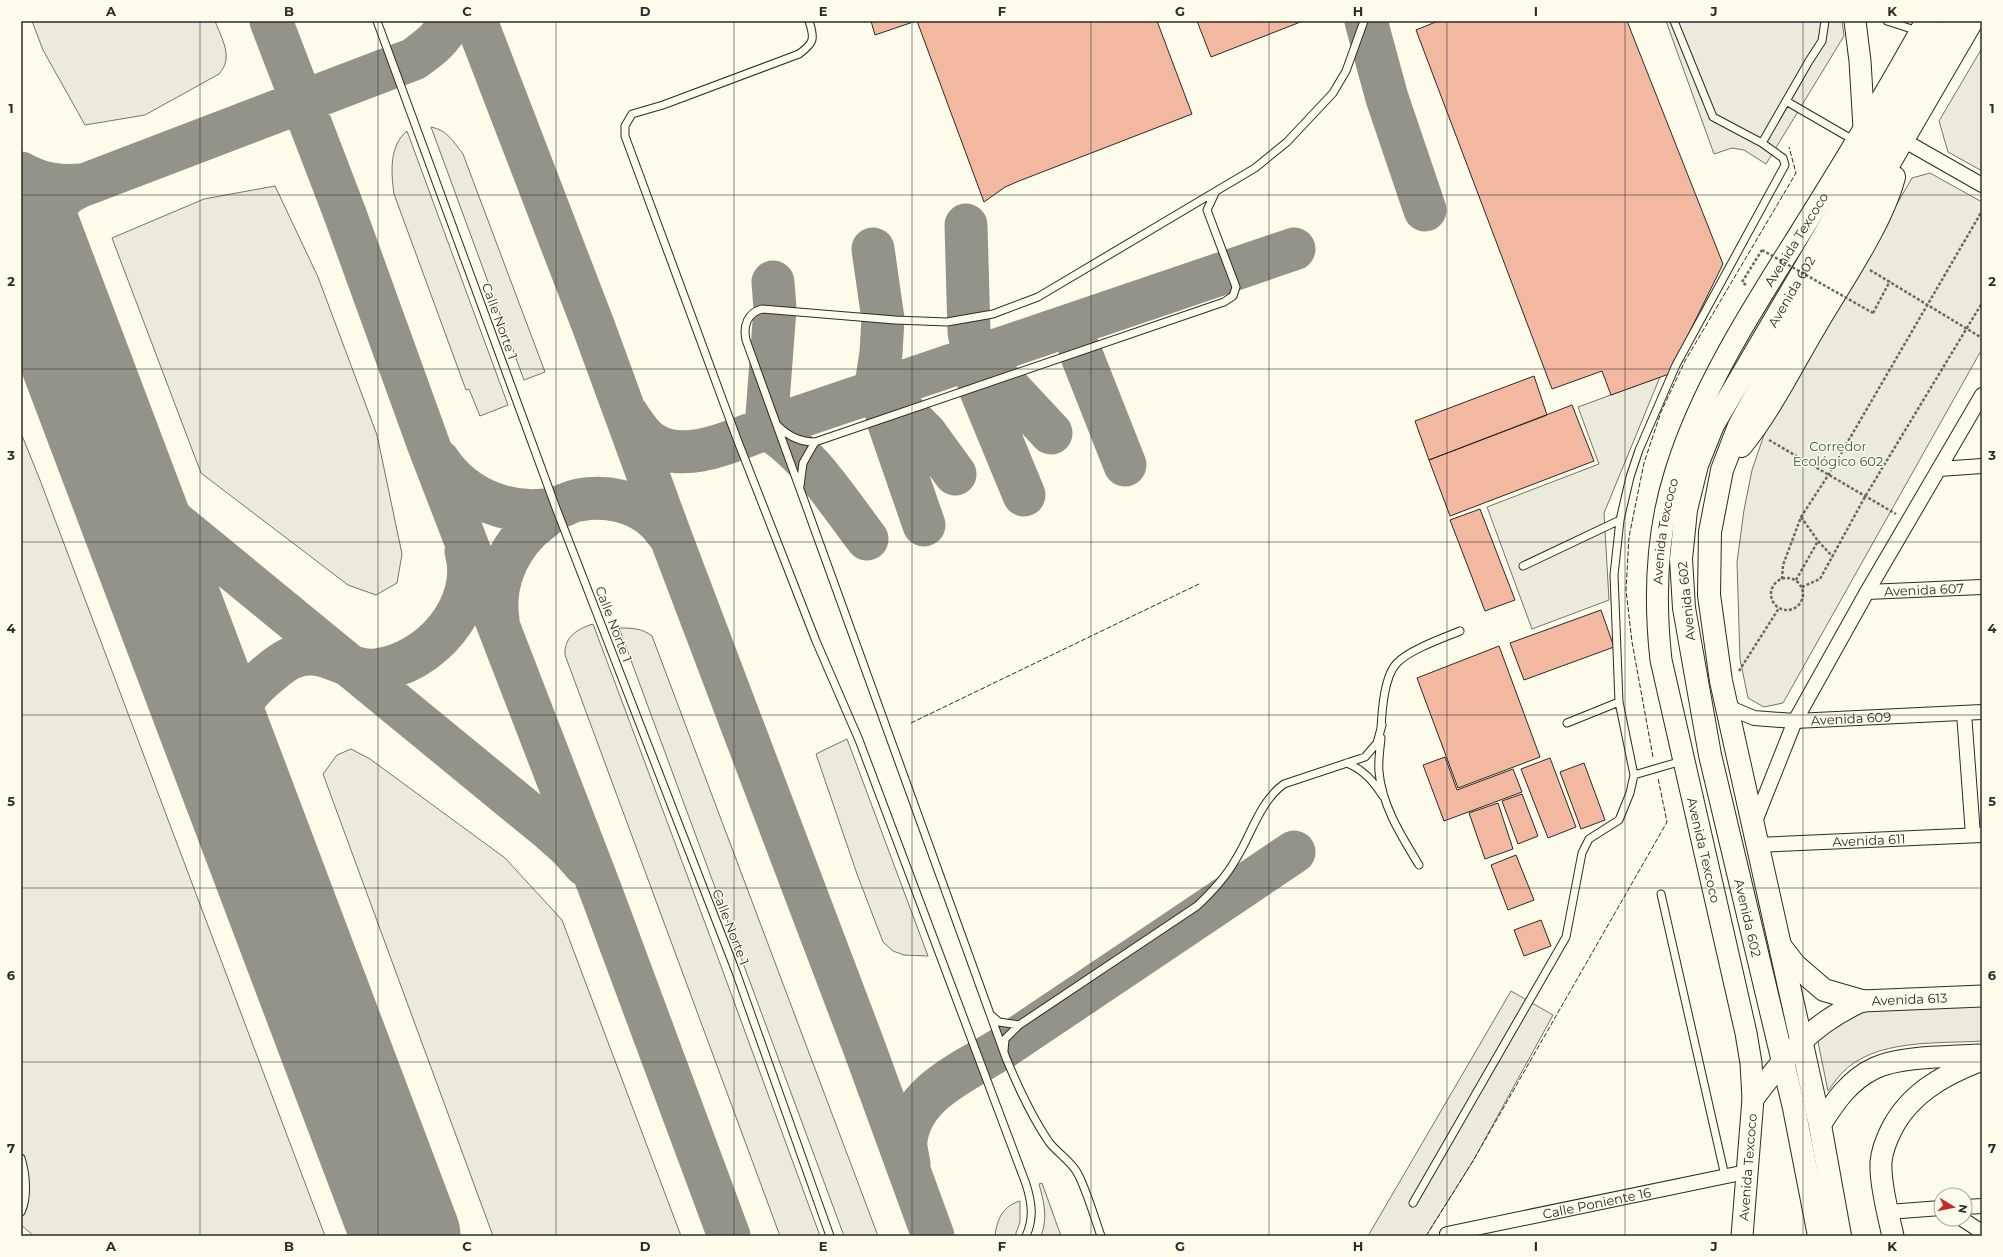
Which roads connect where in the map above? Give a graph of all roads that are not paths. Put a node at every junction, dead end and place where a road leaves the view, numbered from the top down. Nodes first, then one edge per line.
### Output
1 (377, 21) edge
2 (809, 21) edge
3 (1364, 21) edge
4 (1674, 21) edge
5 (1824, 21) edge
6 (1855, 21) edge
7 (1888, 21) edge
8 (1943, 31) edge
9 (1786, 101) junction
10 (1860, 135) junction
11 (1903, 140) junction
12 (1762, 143) junction
13 (1982, 185) edge
14 (1217, 191) junction
15 (1189, 207) junction
16 (1207, 210) junction
17 (1982, 396) edge
18 (777, 425) junction
19 (815, 442) junction
20 (1982, 466) edge
21 (1939, 469) junction
22 (1722, 470) junction
23 (800, 488) junction
24 (1620, 520) junction
25 (1523, 566) dead end
26 (1982, 587) edge
27 (1867, 592) junction
28 (1460, 630) dead end
29 (1724, 699) junction
30 (1619, 702) junction
31 (1982, 712) edge
32 (1964, 713) junction
33 (1795, 721) junction
34 (1567, 723) dead end
35 (1382, 725) junction
36 (1683, 760) junction
37 (1347, 764) junction
38 (1634, 775) junction
39 (1386, 801) junction
40 (1977, 835) edge
41 (1754, 837) junction
42 (1419, 865) dead end
43 (1661, 894) dead end
44 (1778, 944) junction
45 (1982, 996) edge
46 (1862, 1001) junction
47 (989, 1014) junction
48 (1018, 1025) junction
49 (1800, 1041) junction
50 (1982, 1055) edge
51 (1006, 1058) junction
52 (1783, 1059) junction
53 (1982, 1060) edge
54 (1752, 1099) junction
55 (1820, 1126) junction
56 (21, 1158) edge
57 (1746, 1172) junction
58 (1725, 1176) junction
59 (1412, 1203) dead end
60 (1933, 1209) edge
61 (21, 1212) edge
62 (1888, 1212) junction
63 (1973, 1226) edge
64 (1982, 1232) edge
65 (1447, 1234) dead end
66 (830, 1236) edge
67 (1026, 1236) edge
68 (1101, 1236) edge
69 (1742, 1236) edge
70 (1819, 1236) edge
71 (1840, 1236) edge
72 (1893, 1236) edge

1 - 66 lane, Calle Norte 1
2 - 67 lane
3 - 14 lane
4 - 12 lane
5 - 9 lane
6 - 10 main road
7 - 8 lane
8 - 10 main road, Avenida Texcoco
8 - 11 main road, Avenida 602
8 - 52 main road, Avenida 602
9 - 10 lane
9 - 12 lane
10 - 36 main road, Avenida Texcoco
11 - 13 street
11 - 22 main road, Avenida 602
11 - 22 main road, Avenida 602
12 - 24 lane
14 - 15 lane
14 - 16 lane
15 - 16 lane
15 - 18 lane
16 - 19 lane
17 - 21 street
18 - 19 lane
18 - 23 lane
19 - 23 lane
20 - 21 street
21 - 27 street
22 - 29 main road, Avenida 602
23 - 47 lane
24 - 25 lane
24 - 30 lane
26 - 27 street, Avenida 607
27 - 33 street
28 - 35 lane
29 - 33 street, Avenida 609
29 - 41 main road, Avenida 602
30 - 34 lane
30 - 38 lane
31 - 32 street, Avenida 609
32 - 33 street, Avenida 609
32 - 40 street
33 - 41 street
35 - 37 lane
35 - 39 lane
36 - 38 lane
36 - 54 main road, Avenida Texcoco
37 - 39 lane
37 - 48 lane
38 - 59 lane
39 - 42 lane
40 - 41 street, Avenida 611
41 - 44 main road, Avenida 602
43 - 58 lane
44 - 46 main road
44 - 49 main road, Avenida 602
45 - 46 main road, Avenida 613
46 - 49 main road, Avenida 613
47 - 48 lane
47 - 51 lane
48 - 51 lane
49 - 52 main road, Avenida 613
49 - 55 main road, Avenida 602
50 - 55 main road
51 - 68 lane
52 - 54 main road, Avenida Texcoco
52 - 70 main road, Avenida 602
53 - 62 main road
54 - 57 main road, Avenida Texcoco
55 - 71 main road, Avenida 602
56 - 61 lane
57 - 58 street, Calle Poniente 16
57 - 69 main road, Avenida Texcoco
58 - 65 street, Calle Poniente 16
60 - 62 street
62 - 72 main road
63 - 64 street

